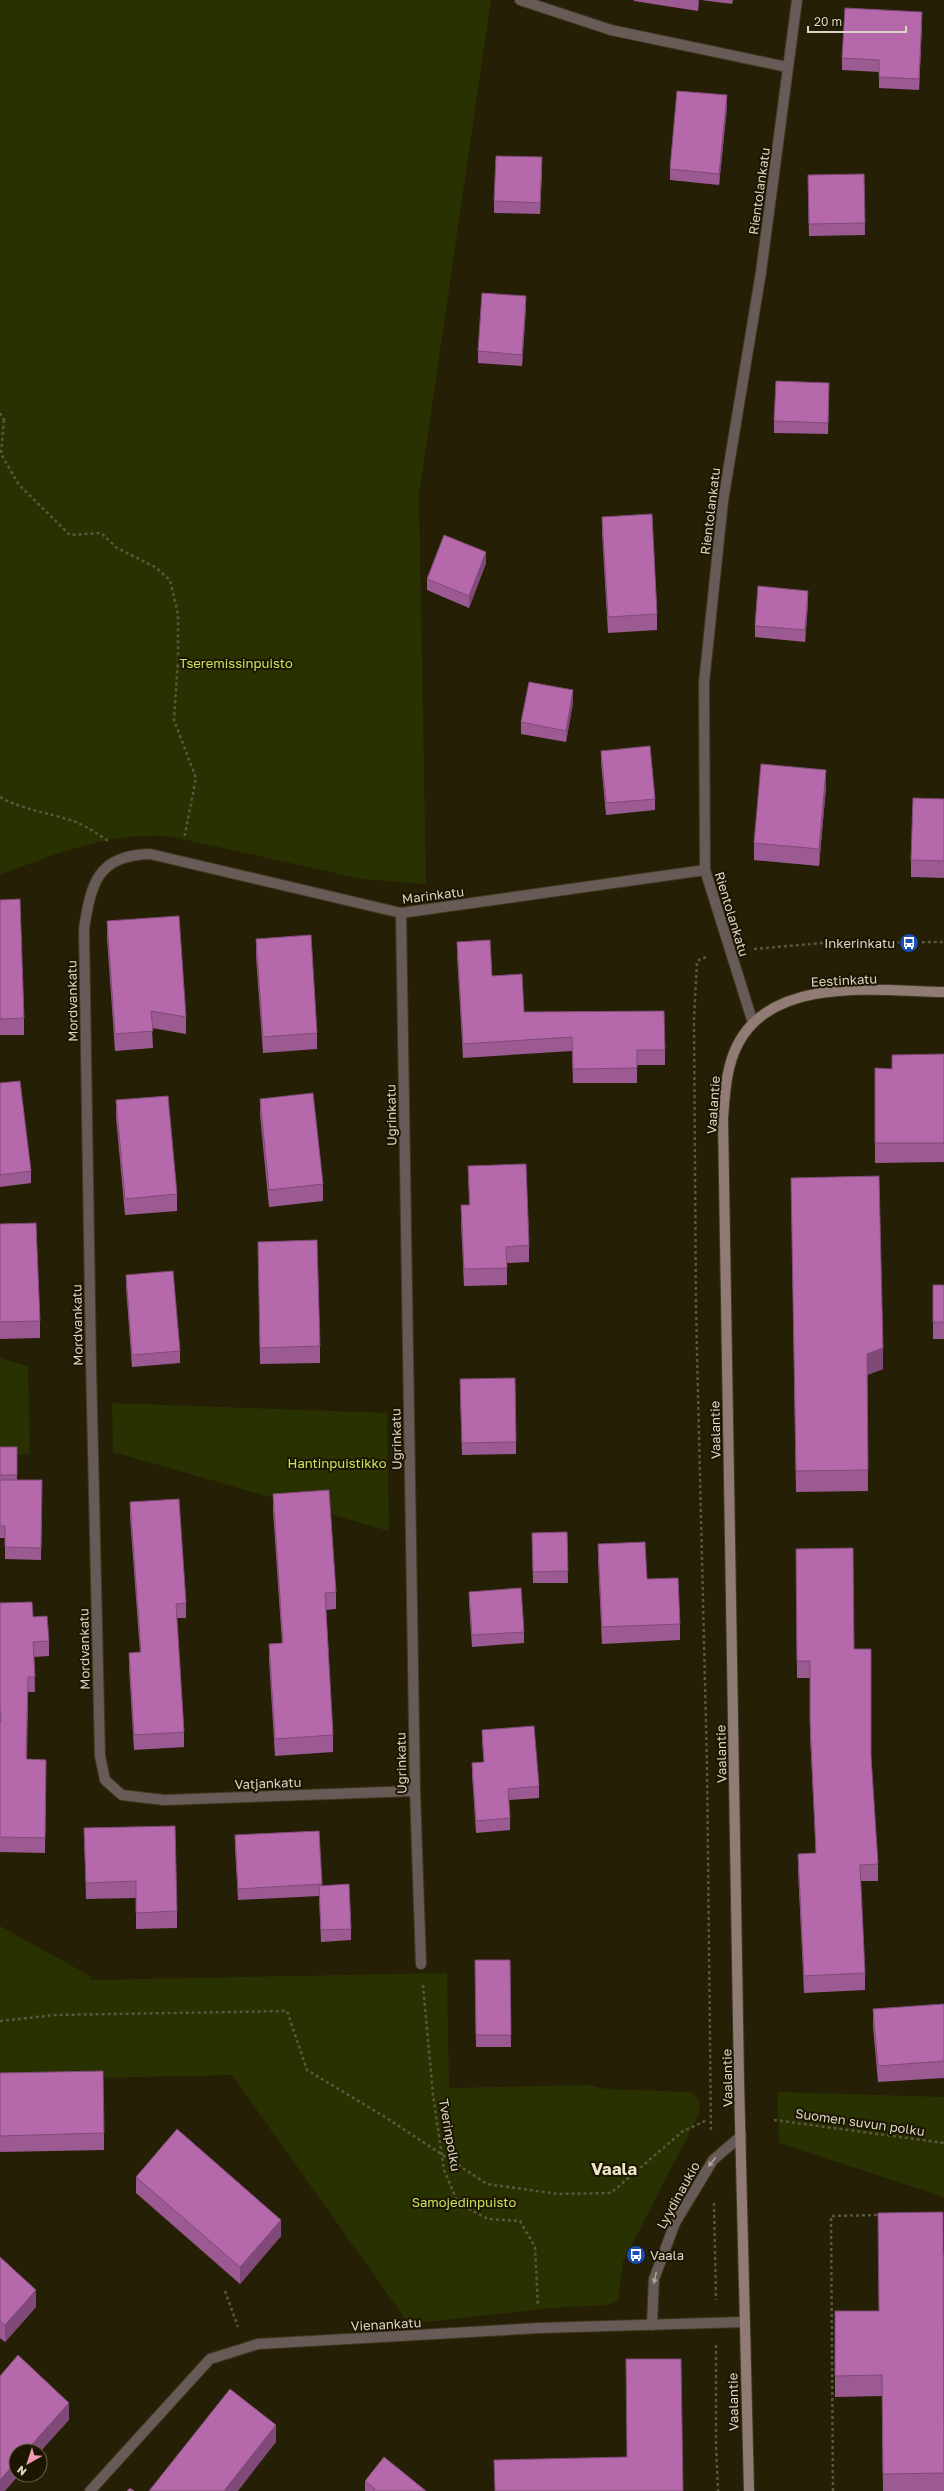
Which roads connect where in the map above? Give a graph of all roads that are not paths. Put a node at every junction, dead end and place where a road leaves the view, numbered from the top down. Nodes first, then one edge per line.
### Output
1 (520, 0) edge
2 (797, 0) edge
3 (787, 67) junction
4 (120, 858) joint
5 (705, 870) junction
6 (401, 913) junction
7 (944, 992) edge
8 (753, 1023) junction
9 (415, 1791) junction
10 (122, 1795) joint
11 (421, 1964) road end
12 (741, 2136) junction
13 (744, 2322) junction
14 (652, 2325) junction
15 (90, 2491) edge
16 (750, 2491) edge

1 - 3 street
2 - 3 street, Rientolankatu
3 - 5 street, Rientolankatu
4 - 6 street, Marinkatu
4 - 10 street, Mordvankatu
5 - 6 street, Marinkatu
5 - 8 street, Rientolankatu
6 - 9 street, Ugrinkatu
7 - 8 street, Eestinkatu
8 - 12 street, Vaalantie
9 - 10 street, Vatjankatu
9 - 11 street, Ugrinkatu
12 - 13 street, Vaalantie
12 -> 14 street, Lyydinaukio
13 - 14 street, Vienankatu
13 - 16 street, Vaalantie
14 - 15 street, Vienankatu

